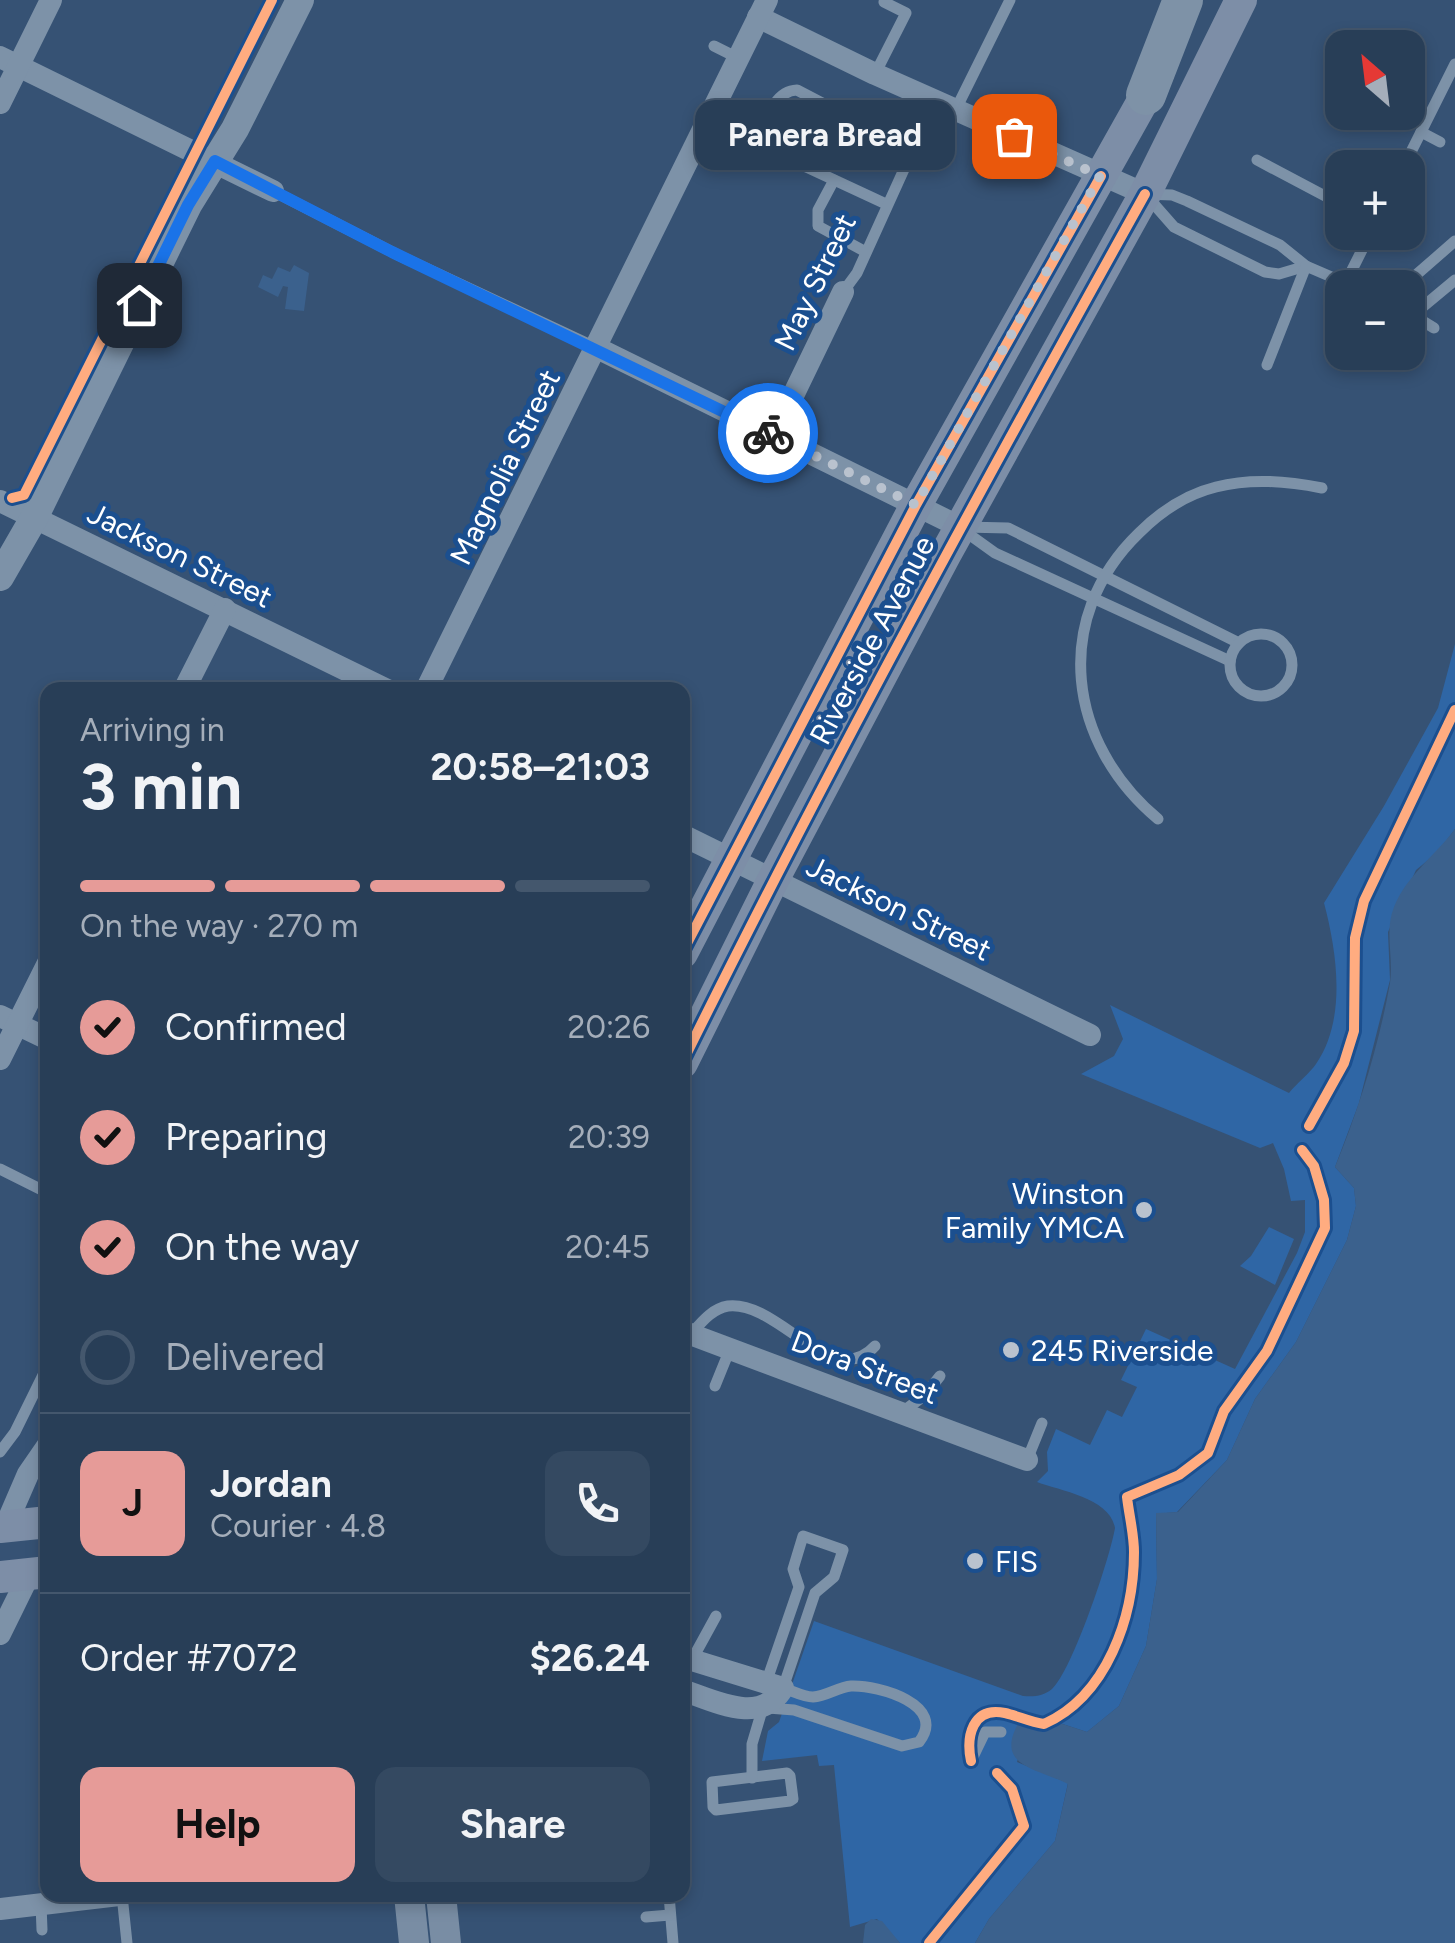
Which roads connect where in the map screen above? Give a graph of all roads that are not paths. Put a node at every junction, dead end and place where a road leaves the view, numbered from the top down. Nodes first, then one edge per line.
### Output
1 (50, 0) edge
2 (300, 0) edge
3 (1010, 0) edge
4 (1183, 0) edge
5 (1200, 0) edge
6 (1240, 0) edge
7 (884, 2) edge
8 (762, 9) edge
9 (714, 46) dead end
10 (738, 58) junction
11 (10, 61) edge
12 (1455, 64) edge
13 (875, 74) junction
14 (1146, 95) junction
15 (0, 103) edge
16 (946, 105) junction
17 (710, 116) junction
18 (1421, 132) junction
19 (1440, 142) dead end
20 (757, 144) junction
21 (912, 150) junction
22 (1412, 150) edge
23 (1257, 160) dead end
24 (215, 161) junction
25 (1100, 176) junction
26 (834, 180) junction
27 (273, 191) joint
28 (1145, 194) junction
29 (1325, 196) edge
30 (886, 204) junction
31 (1455, 241) edge
32 (866, 252) junction
33 (1306, 266) junction
34 (1422, 270) edge
35 (1325, 274) edge
36 (1455, 280) edge
37 (843, 292) joint
38 (1425, 303) edge
39 (1425, 323) edge
40 (1434, 328) dead end
41 (597, 348) junction
42 (1267, 365) dead end
43 (774, 435) junction
44 (1322, 488) dead end
45 (0, 501) edge
46 (916, 505) junction
47 (34, 518) junction
48 (960, 527) junction
49 (7, 546) edge
50 (1104, 576) junction
51 (0, 577) edge
52 (1094, 599) junction
53 (225, 609) junction
54 (1239, 644) junction
55 (1230, 661) junction
56 (188, 682) edge
57 (371, 682) edge
58 (430, 682) edge
59 (1158, 819) dead end
60 (690, 839) edge
61 (730, 858) junction
62 (773, 880) junction
63 (690, 937) edge
64 (40, 974) edge
65 (8, 1020) edge
66 (40, 1035) edge
67 (1090, 1035) dead end
68 (690, 1047) edge
69 (0, 1059) edge
70 (0, 1169) edge
71 (40, 1188) edge
72 (690, 1330) edge
73 (690, 1334) edge
74 (875, 1346) dead end
75 (730, 1349) junction
76 (940, 1376) dead end
77 (40, 1381) edge
78 (715, 1386) dead end
79 (901, 1413) junction
80 (1042, 1423) dead end
81 (0, 1452) edge
82 (40, 1457) edge
83 (1027, 1460) joint
84 (40, 1523) edge
85 (3, 1527) edge
86 (26, 1574) edge
87 (798, 1587) junction
88 (815, 1593) junction
89 (716, 1616) dead end
90 (0, 1634) edge
91 (690, 1658) edge
92 (690, 1666) edge
93 (775, 1685) junction
94 (690, 1693) edge
95 (764, 1708) junction
96 (1001, 1732) dead end
97 (971, 1761) dead end
98 (752, 1778) junction
99 (59, 1902) edge
100 (122, 1902) edge
101 (409, 1902) edge
102 (442, 1902) edge
103 (669, 1902) edge
104 (41, 1904) junction
105 (0, 1909) edge
106 (670, 1915) junction
107 (646, 1917) dead end
108 (42, 1930) dead end
109 (127, 1943) edge
110 (414, 1943) edge
111 (446, 1943) edge
112 (672, 1943) edge

1 - 11 street
2 - 24 street
3 - 16 lane, May Street
4 - 14 highway
5 - 14 main road, Riverside Avenue
6 - 28 main road, Riverside Avenue
7 - 13 lane
8 - 10 street, Magnolia Street
8 - 13 street
9 - 10 lane
10 - 17 street, Magnolia Street
11 - 15 street
11 - 24 street
12 - 18 lane
13 - 16 street
14 - 25 main road, Riverside Avenue
16 - 21 lane, May Street
16 - 25 street
17 - 20 lane
17 - 41 street, Magnolia Street
18 - 19 lane
18 - 22 lane
20 - 21 lane
20 - 26 lane
21 - 30 lane, May Street
23 - 29 lane
24 - 27 street
24 - 47 street
25 - 28 street
25 - 46 main road, Riverside Avenue
26 - 30 lane
26 - 32 lane
27 - 41 lane
28 - 33 lane
28 - 33 lane
28 - 48 main road, Riverside Avenue
30 - 32 lane, May Street
31 - 34 lane
32 - 37 lane, May Street
33 - 35 lane
33 - 42 lane
36 - 38 lane
37 - 43 street, May Street
39 - 40 lane
41 - 43 street
41 - 58 street, Magnolia Street
43 - 46 street
44 - 50 lane
45 - 47 street, Jackson Street
46 - 48 street
46 - 61 main road, Riverside Avenue
47 - 49 street
47 - 53 street, Jackson Street
48 - 50 lane
48 - 52 lane
48 - 62 main road, Riverside Avenue
49 - 51 street
50 - 52 lane
50 - 54 lane
52 - 55 lane
52 - 59 lane
53 - 56 street
53 - 57 street, Jackson Street
54 - 55 lane
54 - 55 lane
60 - 61 street, Jackson Street
61 - 62 street, Jackson Street
61 - 63 main road, Riverside Avenue
62 - 67 street, Jackson Street
62 - 68 main road, Riverside Avenue
64 - 65 street
65 - 66 street
65 - 69 street
70 - 71 lane
72 - 74 lane
73 - 75 street, Dora Street
75 - 78 lane
75 - 79 street, Dora Street
76 - 79 lane
77 - 81 lane
79 - 83 street, Dora Street
80 - 83 lane
82 - 85 street
84 - 85 main road
86 - 90 street
87 - 88 lane
87 - 88 lane
87 - 93 lane
88 - 93 lane
89 - 91 lane
92 - 93 street
93 - 95 street
93 - 95 lane
94 - 95 street
95 - 98 lane
96 - 97 lane
98 - 98 lane
99 - 104 street
100 - 109 lane
101 - 110 main road
102 - 111 main road
103 - 106 lane
104 - 105 street
104 - 108 lane
106 - 107 lane
106 - 112 lane

